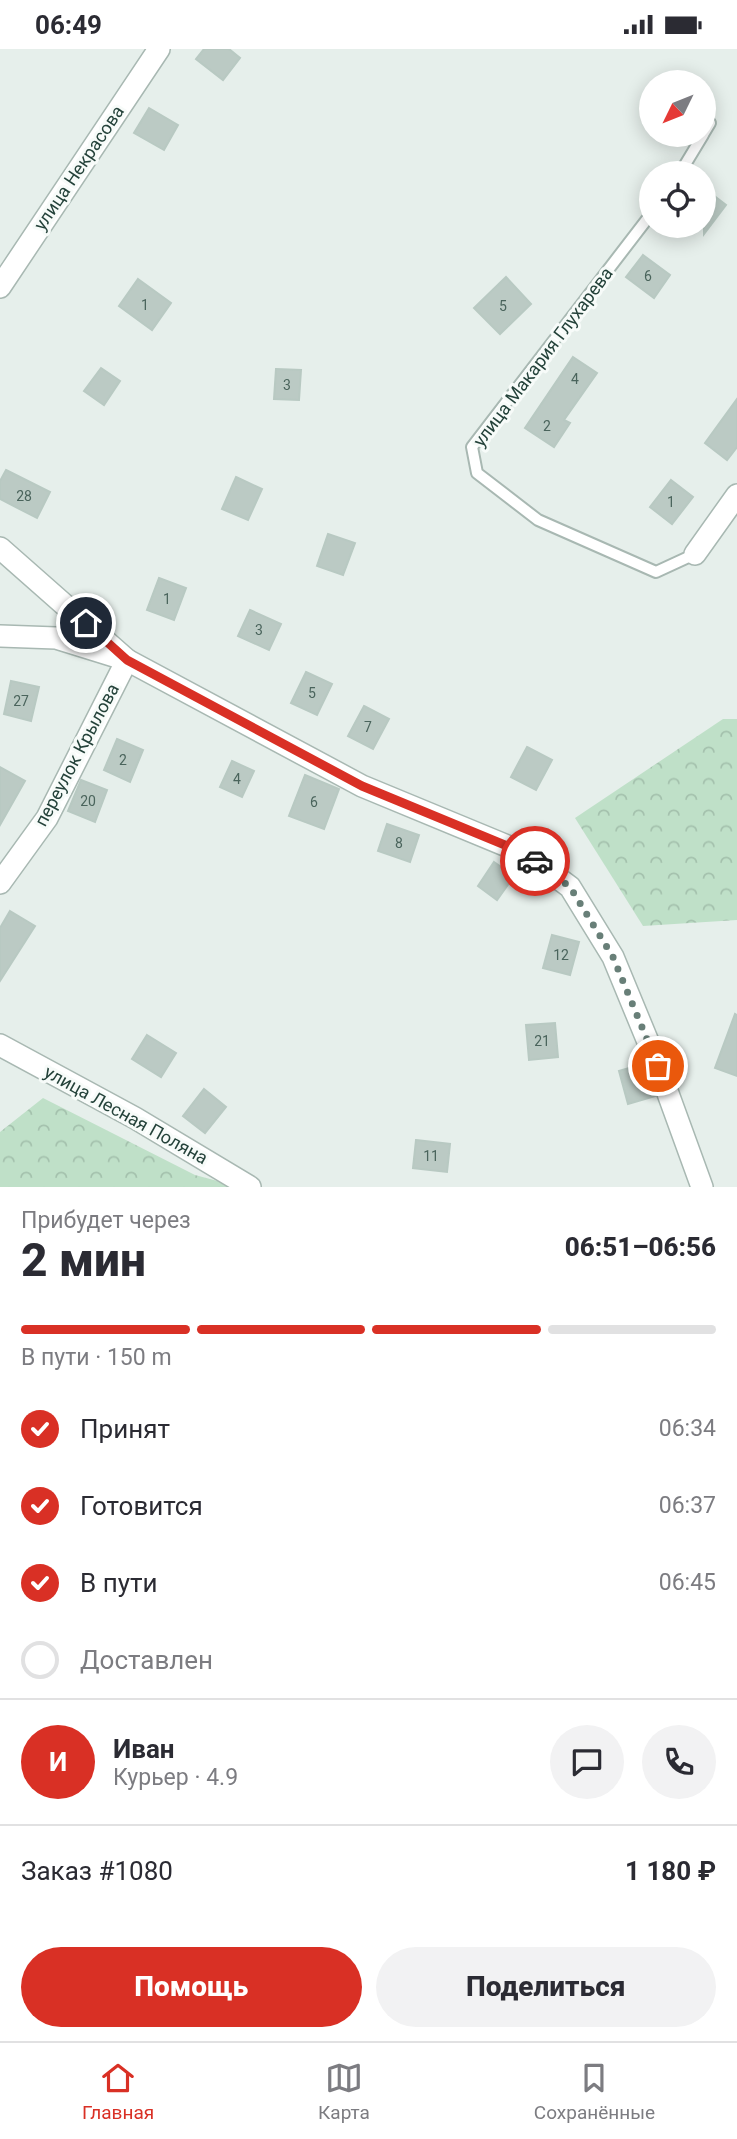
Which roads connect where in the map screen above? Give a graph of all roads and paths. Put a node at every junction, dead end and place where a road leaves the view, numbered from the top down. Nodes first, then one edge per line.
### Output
1 (159, 49) edge
2 (639, 230) edge
3 (0, 287) edge
4 (737, 495) edge
5 (0, 548) edge
6 (695, 554) joint
7 (0, 636) edge
8 (127, 660) junction
9 (0, 883) edge
10 (0, 1045) edge
11 (250, 1187) edge
12 (702, 1187) edge

1 - 3 street, улица Некрасова
2 - 6 lane, улица Макария Глухарева
4 - 6 street
5 - 8 street
7 - 8 street
8 - 9 street, переулок Крылова
8 - 12 street
10 - 11 street, улица Лесная Поляна

